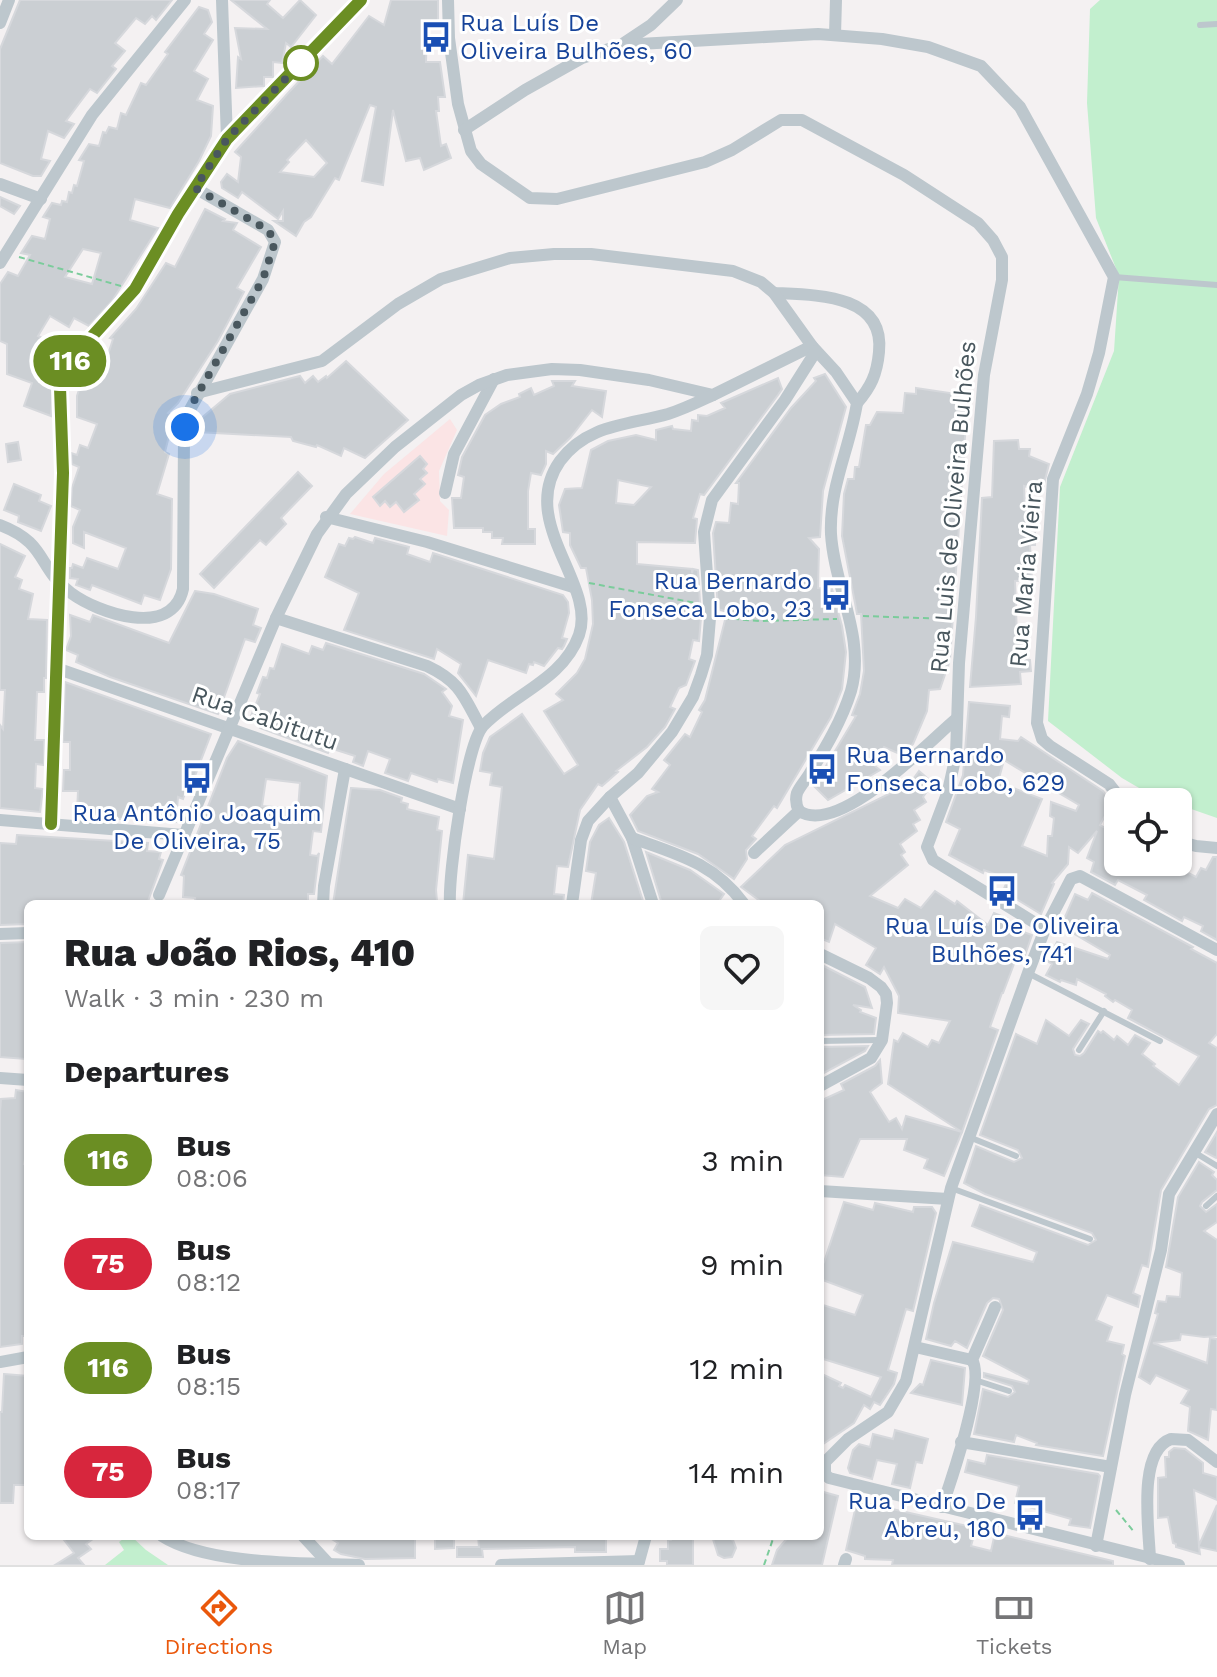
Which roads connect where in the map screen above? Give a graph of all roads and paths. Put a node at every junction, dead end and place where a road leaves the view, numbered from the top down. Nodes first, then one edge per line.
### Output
1 (9, 0) edge
2 (185, 0) edge
3 (222, 0) edge
4 (361, 0) edge
5 (448, 0) edge
6 (677, 0) edge
7 (836, 0) edge
8 (0, 23) edge
9 (1217, 24) edge
10 (1200, 25) dead end
11 (835, 35) junction
12 (621, 45) junction
13 (464, 130) junction
14 (227, 139) junction
15 (0, 184) edge
16 (195, 188) junction
17 (41, 199) junction
18 (3, 258) edge
19 (1114, 277) junction
20 (1217, 285) edge
21 (135, 289) junction
22 (774, 293) junction
23 (814, 349) junction
24 (494, 379) junction
25 (197, 393) junction
26 (713, 395) junction
27 (857, 403) junction
28 (445, 493) dead end
29 (326, 517) junction
30 (0, 525) edge
31 (58, 582) junction
32 (572, 584) junction
33 (710, 612) junction
34 (276, 618) junction
35 (850, 618) junction
36 (963, 619) junction
37 (56, 668) junction
38 (956, 719) junction
39 (229, 728) junction
40 (481, 728) junction
41 (345, 769) junction
42 (1112, 788) edge
43 (610, 797) junction
44 (460, 809) junction
45 (799, 811) junction
46 (0, 820) edge
47 (51, 824) junction
48 (183, 835) junction
49 (632, 838) junction
50 (1192, 845) edge
51 (1217, 848) edge
52 (754, 853) dead end
53 (159, 895) dead end
54 (323, 900) edge
55 (450, 900) edge
56 (573, 900) edge
57 (652, 900) edge
58 (740, 900) edge
59 (1045, 929) junction
60 (24, 933) edge
61 (0, 934) edge
62 (1217, 950) edge
63 (824, 956) edge
64 (1028, 973) junction
65 (1104, 1011) junction
66 (882, 1040) junction
67 (824, 1041) edge
68 (1160, 1041) dead end
69 (1079, 1050) dead end
70 (0, 1078) edge
71 (24, 1080) edge
72 (824, 1084) edge
73 (1217, 1114) edge
74 (969, 1137) junction
75 (1194, 1152) junction
76 (1016, 1156) dead end
77 (1217, 1166) edge
78 (824, 1191) edge
79 (950, 1194) junction
80 (1217, 1196) edge
81 (1206, 1206) dead end
82 (1090, 1239) dead end
83 (995, 1307) dead end
84 (915, 1347) junction
85 (24, 1358) edge
86 (972, 1360) junction
87 (0, 1362) edge
88 (975, 1380) junction
89 (1009, 1391) dead end
90 (961, 1442) junction
91 (1217, 1462) edge
92 (1111, 1467) junction
93 (1106, 1493) junction
94 (942, 1507) junction
95 (169, 1540) edge
96 (307, 1540) edge
97 (645, 1540) edge
98 (773, 1540) edge
99 (1149, 1542) junction
100 (1096, 1546) junction
101 (1150, 1559) junction
102 (638, 1563) edge
103 (329, 1564) edge
104 (355, 1565) edge
105 (501, 1565) edge
106 (764, 1565) edge
107 (1179, 1565) edge

1 - 8 street
2 - 17 street
3 - 14 street
4 - 14 street
5 - 13 street, Rua Luis de Oliveira Bulhões
6 - 12 street
7 - 11 street
9 - 10 lane
11 - 12 street
11 - 19 street
12 - 13 street
13 - 36 street, Rua Luis de Oliveira Bulhões
14 - 16 street
15 - 17 street
16 - 21 street
16 - 25 street
17 - 18 street
18 - 21 path
19 - 20 lane
19 - 42 street, Rua Maria Vieira
21 - 31 street
22 - 23 street
22 - 25 street
22 - 27 street
23 - 26 street
23 - 27 street
23 - 33 street
24 - 26 street
24 - 28 street
24 - 29 street
25 - 31 street
26 - 32 street
27 - 35 street
29 - 32 street
29 - 34 street
30 - 31 street
31 - 37 street
32 - 33 path
32 - 40 street
33 - 35 path
33 - 43 street
34 - 39 street
34 - 40 street
35 - 36 path
35 - 45 street
36 - 38 street, Rua Luis de Oliveira Bulhões
37 - 39 street, Rua Cabitutu
37 - 47 street
38 - 45 street
38 - 59 street, Rua Luis de Oliveira Bulhões
39 - 41 street, Rua Cabitutu
39 - 48 street
40 - 44 street
41 - 44 street, Rua Cabitutu
41 - 54 street
43 - 49 street
43 - 56 street
44 - 55 street
45 - 52 street
46 - 47 street
47 - 48 street
48 - 53 street
49 - 57 street
49 - 58 street
50 - 51 street
59 - 62 street
59 - 64 street
60 - 61 street
63 - 66 street
64 - 65 lane
64 - 74 street
65 - 68 lane
65 - 69 lane
66 - 67 lane
66 - 72 street
70 - 71 street
73 - 75 street
74 - 76 lane
74 - 79 street
75 - 77 lane
75 - 92 street
78 - 79 street
79 - 82 lane
79 - 84 street
80 - 81 lane
83 - 86 street
84 - 86 street
84 - 94 street
85 - 87 street
86 - 88 street
88 - 89 lane
88 - 90 street
90 - 92 street
90 - 94 street
91 - 99 street
92 - 93 street
93 - 99 path
93 - 100 street
94 - 100 street
95 - 103 street
96 - 103 street
97 - 102 street
98 - 106 path
99 - 101 street
100 - 101 street
101 - 107 street
102 - 105 street
103 - 104 street

